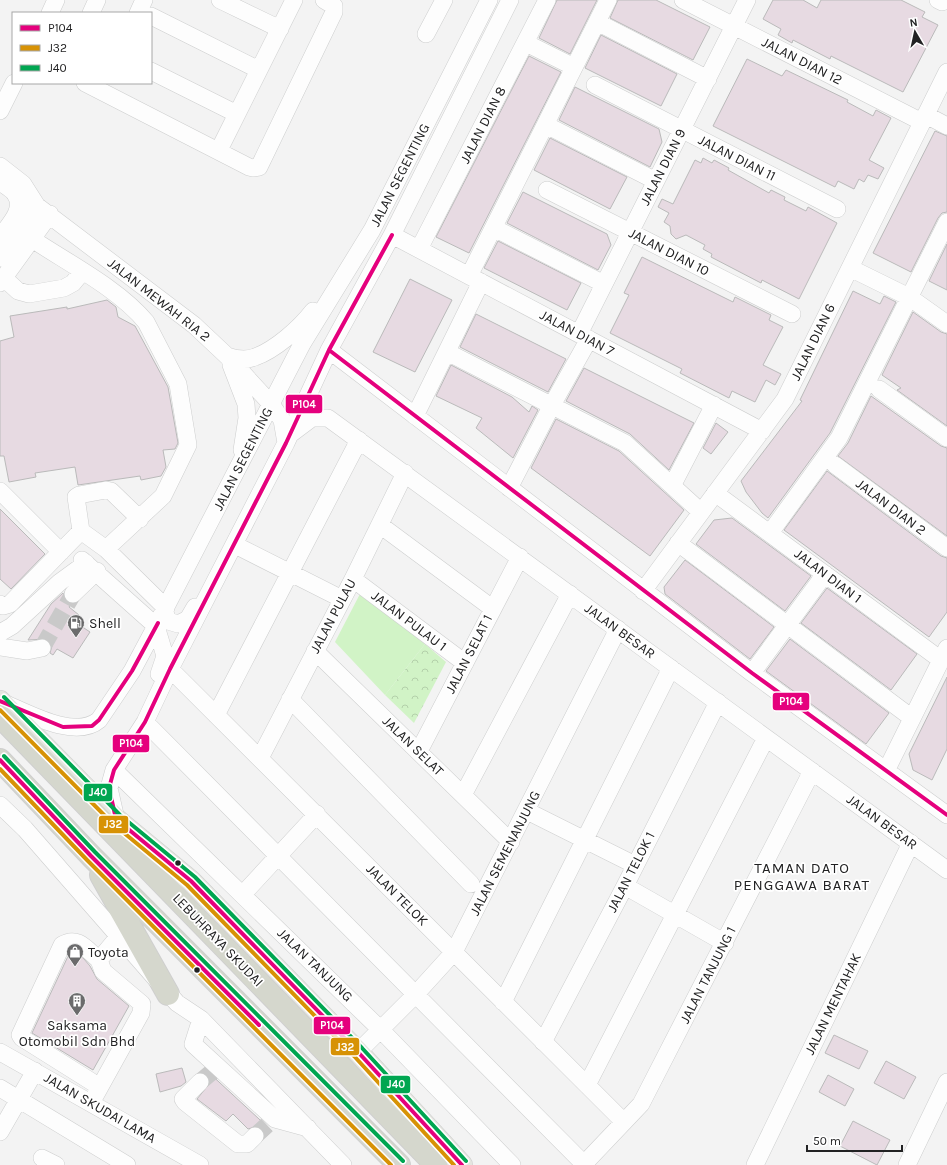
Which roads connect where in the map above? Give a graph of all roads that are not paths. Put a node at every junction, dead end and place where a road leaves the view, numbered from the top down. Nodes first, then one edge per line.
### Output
1 (56, 0) edge
2 (97, 0) edge
3 (220, 0) edge
4 (294, 0) edge
5 (324, 0) edge
6 (444, 0) edge
7 (489, 0) edge
8 (510, 0) edge
9 (547, 0) edge
10 (608, 0) edge
11 (683, 0) edge
12 (747, 0) edge
13 (50, 12) edge
14 (91, 12) edge
15 (152, 15) edge
16 (597, 22) junction
17 (734, 26) junction
18 (280, 29) junction
19 (426, 34) dead end
20 (526, 43) junction
21 (574, 67) junction
22 (259, 70) junction
23 (152, 72) edge
24 (947, 72) edge
25 (708, 79) junction
26 (14, 84) edge
27 (595, 85) dead end
28 (96, 86) edge
29 (0, 111) edge
30 (237, 114) junction
31 (924, 119) junction
32 (546, 125) junction
33 (947, 126) edge
34 (682, 130) junction
35 (219, 150) junction
36 (0, 166) edge
37 (656, 181) junction
38 (0, 182) edge
39 (547, 190) dead end
40 (837, 209) dead end
41 (44, 210) junction
42 (947, 222) edge
43 (494, 228) junction
44 (630, 232) junction
45 (392, 235) junction
46 (0, 237) edge
47 (32, 239) junction
48 (419, 249) junction
49 (0, 258) edge
50 (850, 268) junction
51 (347, 270) junction
52 (82, 272) junction
53 (475, 279) junction
54 (2, 280) edge
55 (604, 284) junction
56 (910, 297) junction
57 (792, 314) dead end
58 (947, 324) edge
59 (584, 336) junction
60 (329, 350) junction
61 (447, 352) junction
62 (227, 356) junction
63 (879, 389) dead end
64 (310, 391) junction
65 (271, 404) junction
66 (552, 405) junction
67 (714, 405) junction
68 (415, 416) junction
69 (762, 430) junction
70 (947, 438) edge
71 (288, 439) junction
72 (359, 440) junction
73 (835, 465) dead end
74 (239, 466) junction
75 (405, 473) junction
76 (672, 486) junction
77 (509, 488) junction
78 (0, 491) edge
79 (715, 493) junction
80 (701, 512) junction
81 (140, 519) junction
82 (380, 525) junction
83 (81, 531) junction
84 (770, 533) junction
85 (678, 543) junction
86 (235, 545) junction
87 (947, 548) edge
88 (106, 549) junction
89 (61, 552) junction
90 (520, 557) junction
91 (88, 565) junction
92 (290, 573) junction
93 (825, 574) junction
94 (353, 579) junction
95 (643, 591) junction
96 (73, 594) tunnel mouth
97 (570, 594) junction
98 (342, 599) junction
99 (0, 604) edge
100 (492, 608) junction
101 (165, 609) junction
102 (788, 625) junction
103 (156, 626) junction
104 (618, 629) junction
105 (0, 633) edge
106 (0, 647) edge
107 (42, 648) dead end
108 (315, 651) junction
109 (944, 654) edge
110 (465, 663) junction
111 (671, 668) junction
112 (170, 669) junction
113 (752, 673) junction
114 (290, 699) junction
115 (718, 702) junction
116 (1, 706) edge
117 (216, 715) junction
118 (912, 718) junction
119 (144, 722) junction
120 (766, 738) junction
121 (419, 751) junction
122 (260, 758) junction
123 (0, 760) edge
124 (114, 770) junction
125 (812, 771) junction
126 (886, 771) junction
127 (463, 795) junction
128 (0, 805) edge
129 (527, 811) junction
130 (316, 814) junction
131 (947, 816) edge
132 (116, 819) junction
133 (584, 839) junction
134 (511, 842) junction
135 (911, 843) junction
136 (91, 856) junction
137 (278, 856) junction
138 (635, 865) junction
139 (947, 870) edge
140 (471, 884) dead end
141 (624, 886) junction
142 (243, 894) junction
143 (676, 914) junction
144 (119, 936) junction
145 (725, 943) junction
146 (454, 952) junction
147 (99, 960) junction
148 (168, 994) junction
149 (415, 995) junction
150 (503, 1002) junction
151 (201, 1019) junction
152 (381, 1030) junction
153 (543, 1042) junction
154 (0, 1052) edge
155 (358, 1052) junction
156 (35, 1071) junction
157 (200, 1082) tunnel mouth
158 (947, 1082) edge
159 (587, 1085) junction
160 (100, 1087) junction
161 (0, 1088) edge
162 (19, 1099) junction
163 (91, 1103) junction
164 (624, 1122) junction
165 (266, 1127) junction
166 (308, 1128) junction
167 (0, 1132) edge
168 (127, 1165) edge
169 (200, 1165) edge
170 (343, 1165) edge
171 (399, 1165) edge
172 (436, 1165) edge
173 (462, 1165) edge
174 (512, 1165) edge
175 (584, 1165) edge
176 (755, 1165) edge
177 (907, 1165) edge

1 - 13 street
2 - 14 street
3 - 18 street
4 - 18 street
5 - 35 street
6 - 19 street
7 - 51 street, JALAN SEGENTING
8 - 45 street, JALAN SEGENTING
9 - 20 street, JALAN DIAN 8
10 - 16 street
11 - 17 street, JALAN DIAN 12
12 - 17 street, JALAN DIAN 9
15 - 22 street
16 - 21 street
16 - 25 street
17 - 25 street, JALAN DIAN 9
17 - 31 street, JALAN DIAN 12
18 - 22 street
20 - 21 street
20 - 48 street, JALAN DIAN 8
21 - 32 street
22 - 30 street
23 - 30 street
24 - 31 street, JALAN DIAN 6
25 - 34 street, JALAN DIAN 9
26 - 29 street
27 - 34 street, JALAN DIAN 11
28 - 35 street
30 - 35 street
31 - 33 street, JALAN DIAN 12
31 - 50 street, JALAN DIAN 6
32 - 37 street
32 - 43 street
34 - 37 street, JALAN DIAN 9
34 - 40 street, JALAN DIAN 11
36 - 41 street, JALAN MEWAH RIA 2
37 - 44 street, JALAN DIAN 9
38 - 46 street
39 - 44 street, JALAN DIAN 10
41 - 47 street
41 - 49 street
41 - 62 street, JALAN MEWAH RIA 2
42 - 56 street
43 - 53 street
43 - 55 street
44 - 55 street, JALAN DIAN 9
44 - 57 street, JALAN DIAN 10
45 - 48 street, JALAN DIAN 7
45 - 51 street
45 - 60 street, JALAN SEGENTING
47 - 52 street
47 - 54 street
48 - 53 street, JALAN DIAN 7
50 - 56 street
50 - 69 street, JALAN DIAN 6
51 - 62 street
51 - 65 street, JALAN SEGENTING
52 - 54 street
52 - 81 street
53 - 59 street, JALAN DIAN 7
53 - 61 street
55 - 59 street, JALAN DIAN 9
56 - 58 street
56 - 84 street
59 - 66 street, JALAN DIAN 9
59 - 67 street, JALAN DIAN 7
60 - 64 street, JALAN SEGENTING
60 - 68 street
61 - 66 street
61 - 68 street
62 - 65 street, JALAN MEWAH RIA 2
62 - 74 street
63 - 70 street
64 - 65 street
64 - 71 street, JALAN SEGENTING
65 - 71 street, JALAN MEWAH RIA 2
65 - 74 street, JALAN SEGENTING
66 - 76 street
66 - 77 street, JALAN DIAN 9
67 - 69 street, JALAN DIAN 7
67 - 76 street
68 - 77 street
69 - 79 street, JALAN DIAN 6
71 - 72 street, JALAN BESAR
71 - 86 street, JALAN SEGENTING
72 - 75 street, JALAN BESAR
72 - 92 street
73 - 87 street, JALAN DIAN 2
74 - 101 street, JALAN SEGENTING
75 - 82 street, JALAN PULAU
75 - 90 street, JALAN BESAR
76 - 80 street
77 - 95 street
78 - 89 street
79 - 80 street, JALAN DIAN 6
79 - 84 street, JALAN DIAN 1
80 - 85 street, JALAN DIAN 6
81 - 83 street
81 - 88 street
82 - 94 street, JALAN PULAU
82 - 100 street
83 - 88 street
83 - 89 street
84 - 93 street, JALAN DIAN 1
85 - 95 street, JALAN DIAN 6
85 - 102 street
86 - 92 street
86 - 101 street
86 - 112 street, JALAN SEGENTING
88 - 101 street
89 - 99 street
90 - 97 street, JALAN BESAR
90 - 100 street, JALAN SELAT 1
91 - 96 street
91 - 103 street
91 - 105 street
92 - 98 street
92 - 117 street
93 - 102 street
93 - 109 street, JALAN DIAN 1
94 - 98 street, JALAN PULAU
94 - 110 street, JALAN PULAU 1
95 - 113 street
97 - 104 street, JALAN BESAR
97 - 127 street
98 - 108 street, JALAN PULAU
100 - 110 street, JALAN SELAT 1
101 - 103 street, JALAN SEGENTING
102 - 113 street
102 - 118 street
103 - 116 street, JALAN SEGENTING
103 - 119 street
104 - 111 street, JALAN BESAR
104 - 129 street, JALAN SEMENANJUNG
106 - 107 street
108 - 114 street, JALAN PULAU
108 - 121 street, JALAN SELAT
109 - 118 street
110 - 121 street, JALAN SELAT 1
111 - 115 street, JALAN BESAR
111 - 133 street
112 - 117 street, JALAN TELOK
112 - 119 street, JALAN SEGENTING
113 - 126 street
114 - 122 street, JALAN PULAU
114 - 140 street
115 - 120 street, JALAN BESAR
115 - 138 street, JALAN TELOK 1
116 - 132 main road
116 - 172 highway, LEBUHRAYA SKUDAI
117 - 122 street, JALAN TELOK
118 - 126 street
119 - 124 street, JALAN SEGENTING
119 - 137 street
120 - 125 street, JALAN BESAR
120 - 143 street
121 - 127 street, JALAN SELAT
122 - 130 street, JALAN TELOK
123 - 136 highway
124 - 132 street, JALAN SEGENTING
124 - 142 street, JALAN TANJUNG
125 - 135 street, JALAN BESAR
125 - 145 street, JALAN TANJUNG 1
126 - 131 street
127 - 134 street, JALAN SELAT
128 - 144 street
129 - 133 street
129 - 134 street, JALAN SEMENANJUNG
130 - 137 street
130 - 146 street, JALAN TELOK
132 - 155 main road
133 - 138 street
133 - 150 street
134 - 146 street, JALAN SEMENANJUNG
135 - 139 street, JALAN BESAR
135 - 176 street, JALAN MENTAHAK
136 - 148 highway
136 - 171 highway
137 - 142 street
137 - 149 street
138 - 141 street, JALAN TELOK 1
141 - 143 street
141 - 153 street, JALAN TELOK 1
142 - 152 street, JALAN TANJUNG
143 - 145 street
143 - 159 street
144 - 147 street
144 - 148 street
145 - 164 street, JALAN TANJUNG 1
146 - 149 street, JALAN SEMENANJUNG
146 - 150 street, JALAN TELOK
147 - 160 street
147 - 160 street
148 - 151 street
149 - 152 street, JALAN SEMENANJUNG
149 - 175 street
150 - 153 street, JALAN TELOK
151 - 165 street
151 - 166 street
152 - 155 street, JALAN SEMENANJUNG
152 - 174 street, JALAN TANJUNG
153 - 159 street, JALAN TELOK
154 - 156 street, JALAN SKUDAI LAMA
155 - 173 main road
156 - 162 street
156 - 163 street, JALAN SKUDAI LAMA
157 - 165 street
158 - 177 street
159 - 164 street, JALAN TELOK
160 - 163 street
161 - 162 street
162 - 167 street
162 - 168 street
163 - 169 street, JALAN SKUDAI LAMA
164 - 175 street, JALAN TANJUNG 1
165 - 166 street
166 - 170 street

